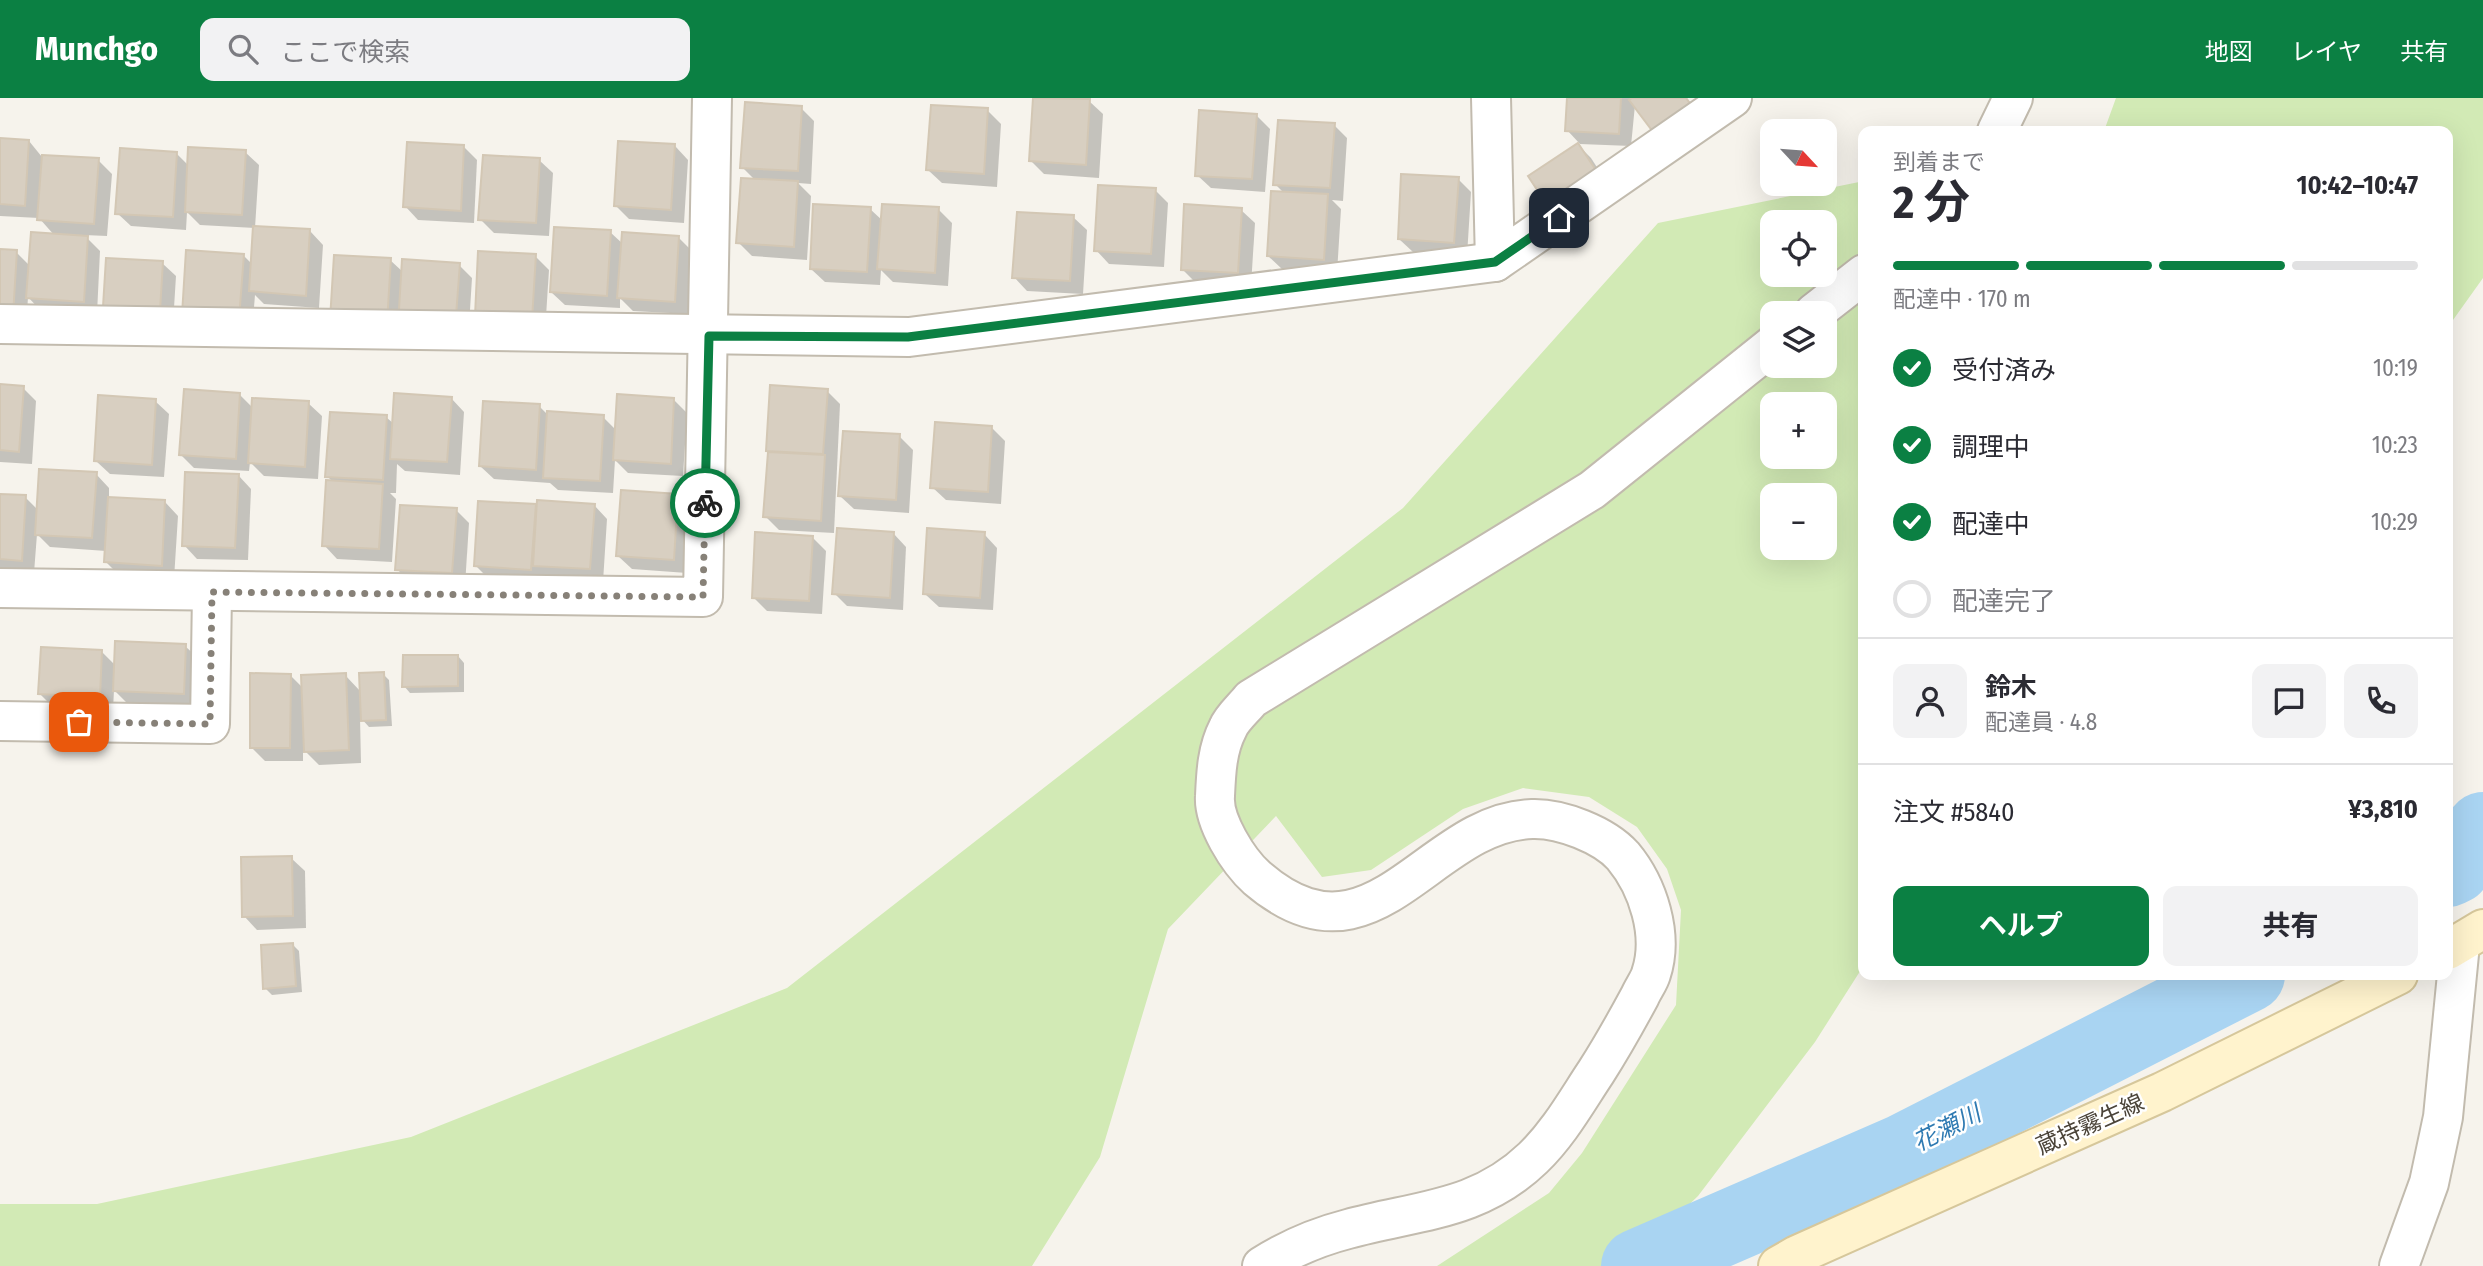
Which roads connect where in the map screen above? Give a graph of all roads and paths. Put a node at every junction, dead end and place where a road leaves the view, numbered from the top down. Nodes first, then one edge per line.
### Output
1 (712, 98) edge
2 (1492, 98) edge
3 (1732, 98) edge
4 (2013, 98) edge
5 (1999, 126) edge
6 (1495, 262) junction
7 (1858, 279) edge
8 (1829, 301) edge
9 (0, 324) edge
10 (709, 336) junction
11 (1760, 355) edge
12 (0, 588) edge
13 (212, 592) junction
14 (0, 721) edge
15 (2464, 941) edge
16 (2388, 980) edge
17 (1262, 1266) edge
18 (1778, 1266) edge
19 (2399, 1266) edge

1 - 10 street
2 - 6 street
3 - 6 street
4 - 5 street
6 - 10 street
7 - 8 street
9 - 10 street
10 - 13 street
11 - 17 street
12 - 13 street
13 - 14 street
15 - 19 street
16 - 18 main road, 蔵持霧生線

